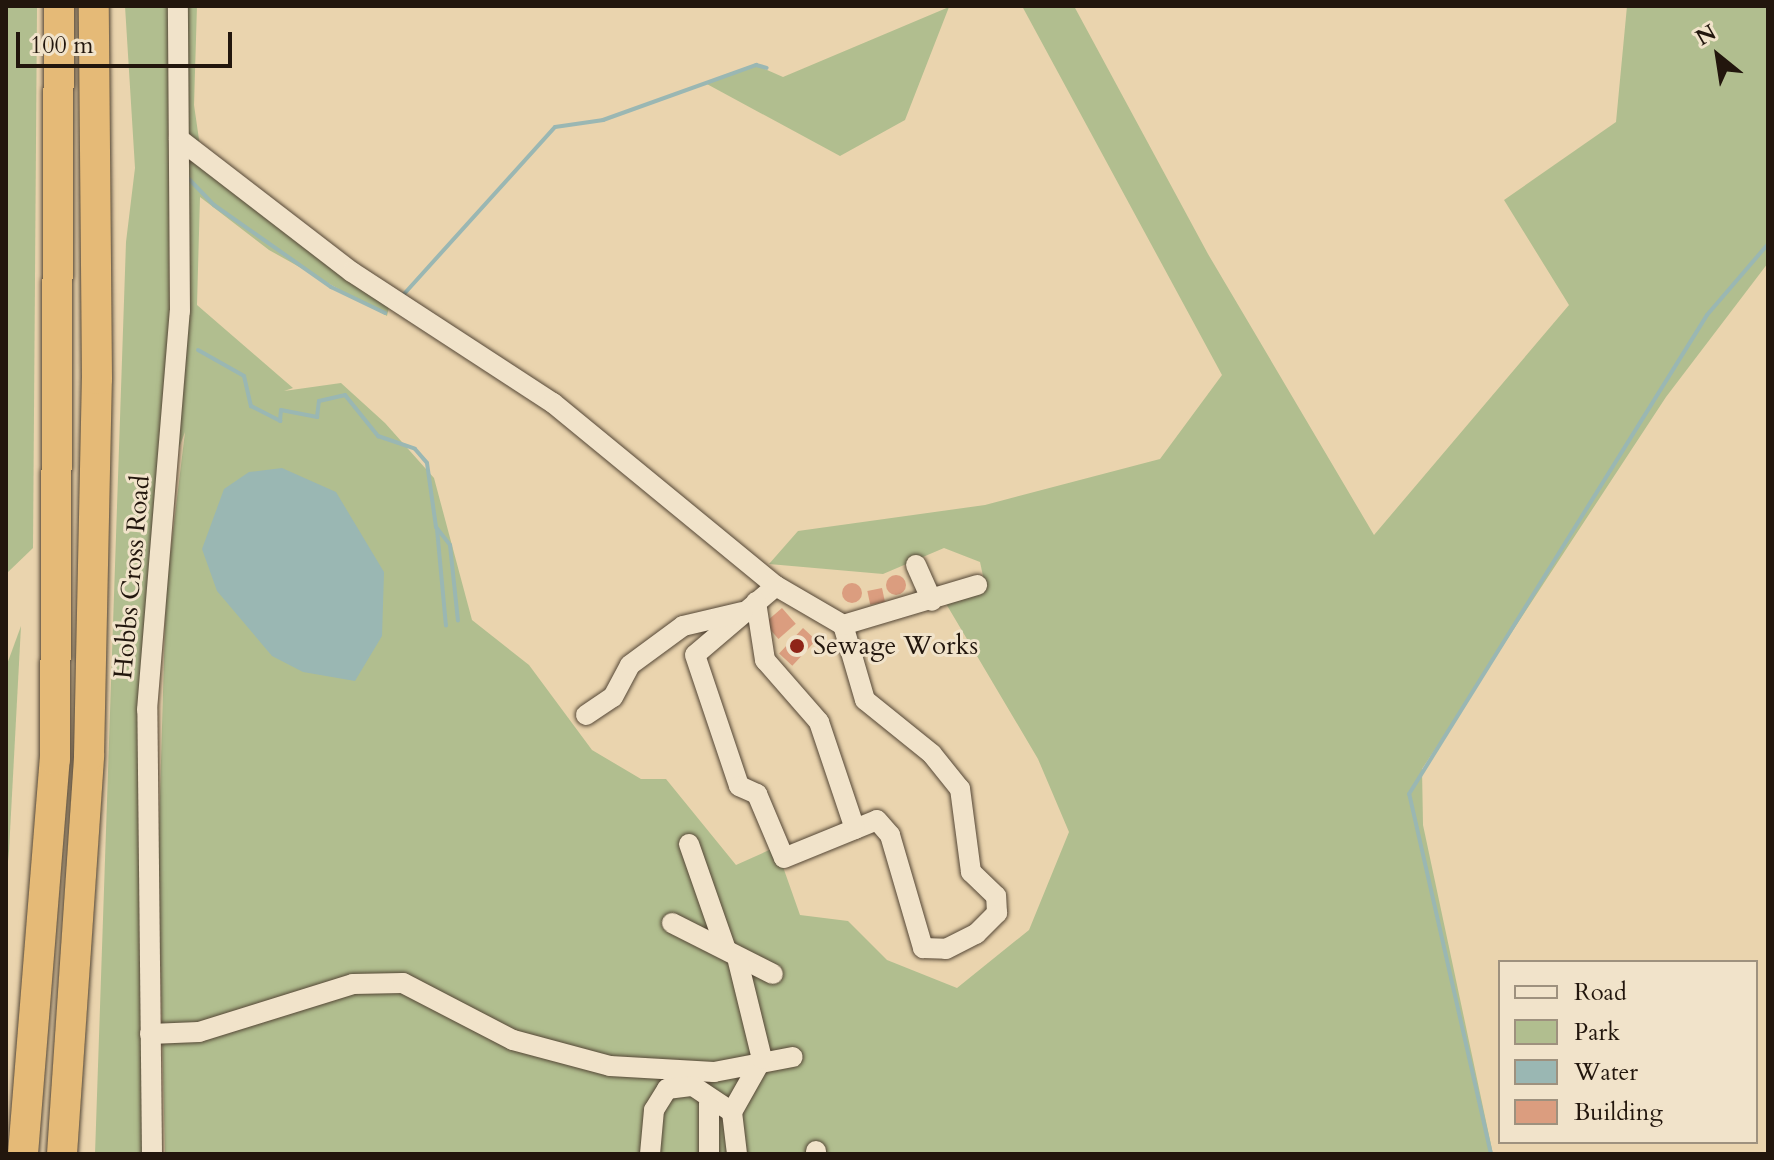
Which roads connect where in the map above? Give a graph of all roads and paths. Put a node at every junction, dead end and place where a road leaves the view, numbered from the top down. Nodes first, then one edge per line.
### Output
1 (59, 6) edge
2 (94, 6) edge
3 (178, 6) edge
4 (179, 139) junction
5 (916, 565) dead end
6 (977, 585) dead end
7 (776, 586) junction
8 (932, 601) junction
9 (749, 607) junction
10 (843, 625) junction
11 (586, 715) dead end
12 (55, 760) junction
13 (855, 829) junction
14 (689, 844) dead end
15 (672, 923) dead end
16 (731, 952) junction
17 (773, 974) dead end
18 (150, 1034) junction
19 (793, 1057) dead end
20 (762, 1059) junction
21 (69, 1095) junction
22 (709, 1103) junction
23 (732, 1112) junction
24 (6, 1127) edge
25 (23, 1154) edge
26 (62, 1154) edge
27 (70, 1154) edge
28 (152, 1154) edge
29 (650, 1154) edge
30 (709, 1154) edge
31 (737, 1154) edge

1 - 12 highway
2 - 21 highway
3 - 4 street, Hobbs Cross Road
4 - 7 street
4 - 18 street, Hobbs Cross Road
5 - 8 street
6 - 8 street
7 - 9 street
7 - 10 street
8 - 10 street
9 - 11 street
9 - 13 street
9 - 13 street
10 - 13 street
12 - 24 highway
12 - 25 highway
14 - 16 street
15 - 16 street
16 - 17 street
16 - 20 street
18 - 20 street
18 - 28 street, Hobbs Cross Road
19 - 20 street
20 - 23 street
21 - 26 highway
21 - 27 highway
22 - 23 street
22 - 29 street
22 - 30 street
23 - 31 street

